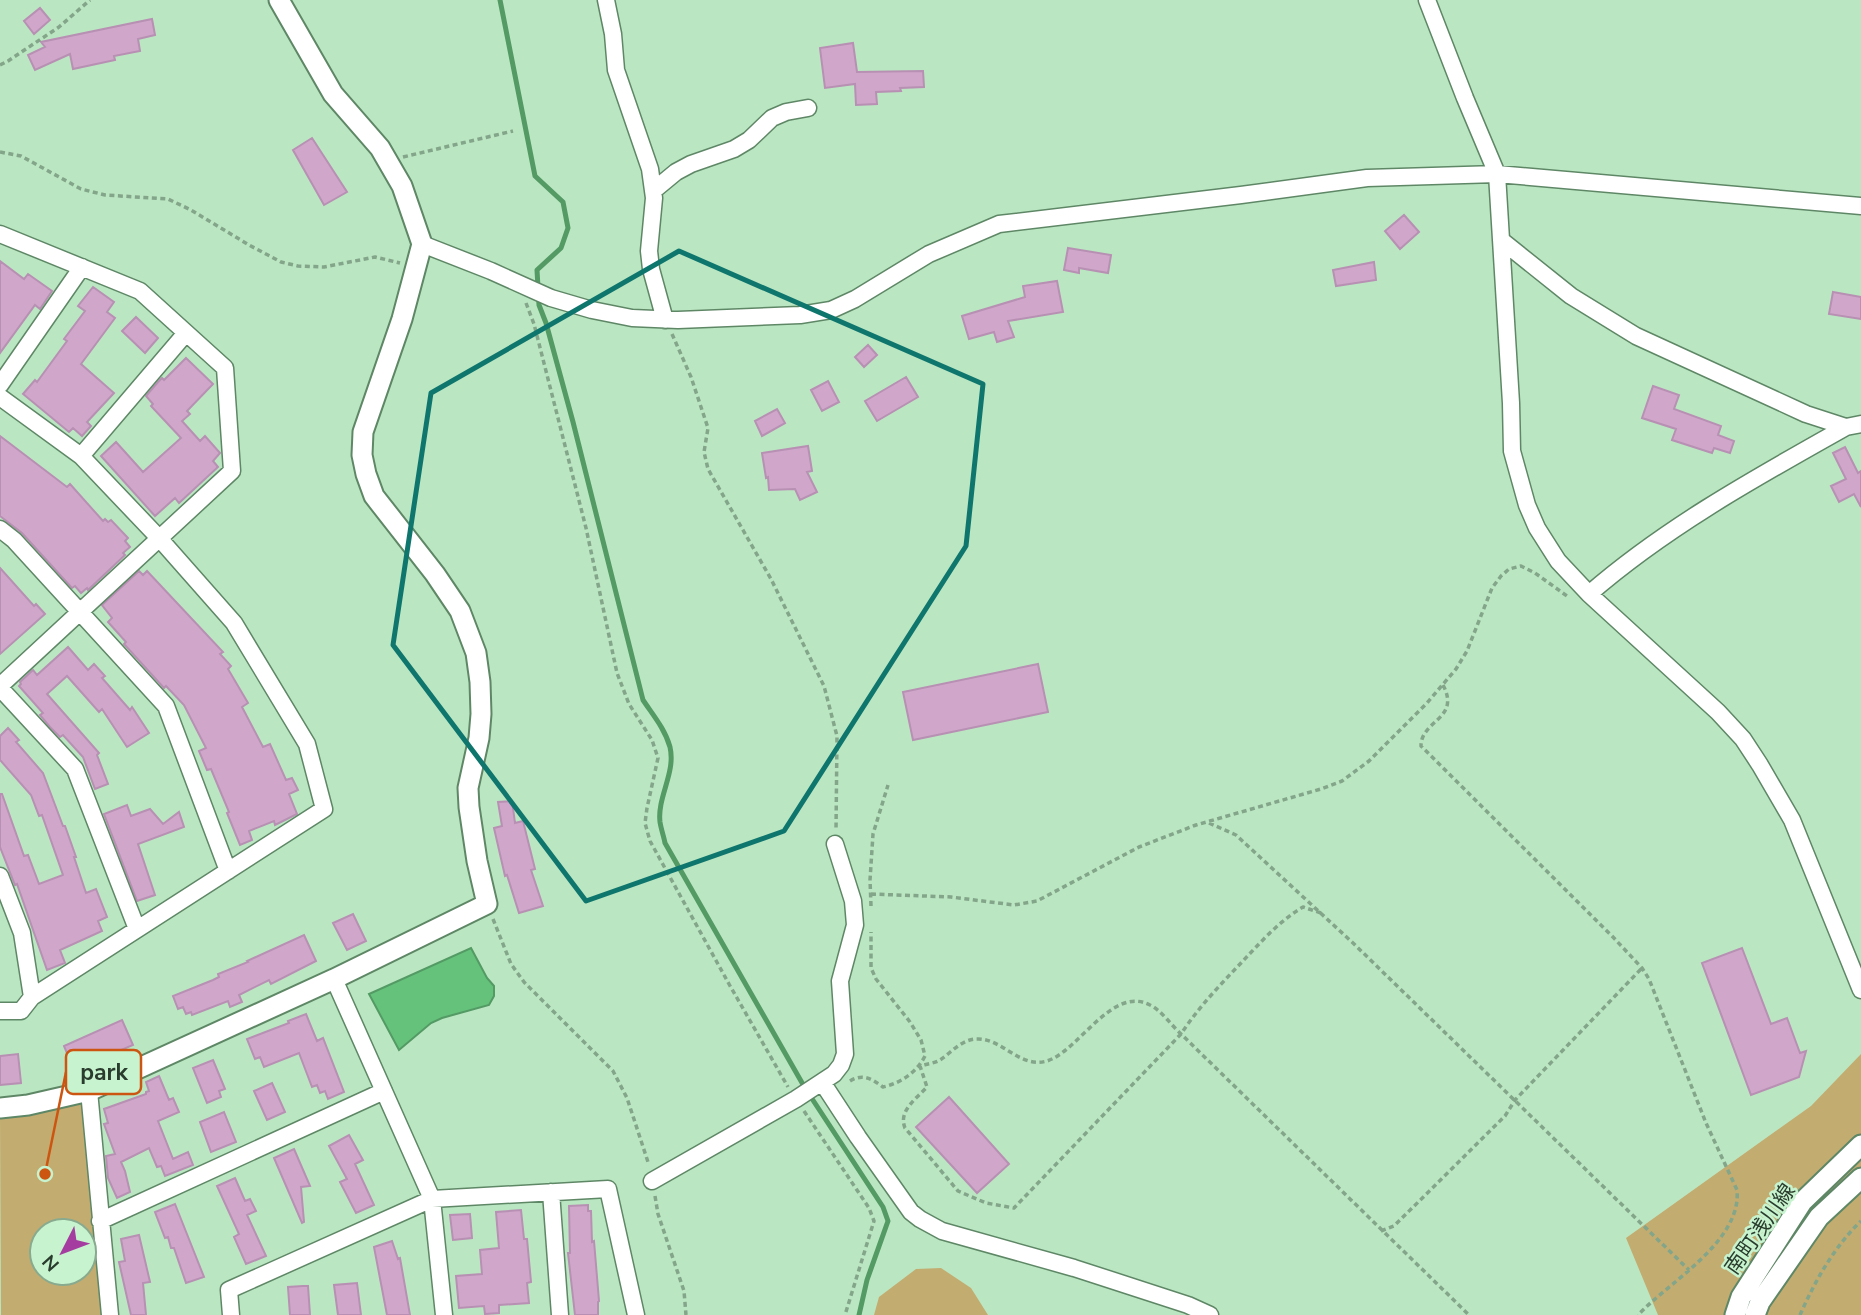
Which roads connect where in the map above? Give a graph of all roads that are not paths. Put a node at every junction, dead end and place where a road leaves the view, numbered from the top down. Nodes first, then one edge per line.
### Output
1 (279, 0) edge
2 (606, 0) edge
3 (1427, 0) edge
4 (808, 108) dead end
5 (1497, 174) junction
6 (653, 191) junction
7 (1861, 206) edge
8 (0, 234) edge
9 (1501, 240) junction
10 (422, 244) junction
11 (82, 267) junction
12 (665, 320) junction
13 (186, 333) junction
14 (0, 385) edge
15 (0, 397) edge
16 (1854, 425) edge
17 (81, 456) junction
18 (0, 529) edge
19 (159, 538) junction
20 (1588, 594) junction
21 (79, 612) junction
22 (0, 687) edge
23 (835, 844) road end
24 (228, 871) junction
25 (0, 876) edge
26 (137, 929) junction
27 (334, 979) junction
28 (1861, 990) edge
29 (32, 998) junction
30 (0, 1011) edge
31 (826, 1087) junction
32 (89, 1091) junction
33 (384, 1091) junction
34 (0, 1108) edge
35 (1861, 1145) edge
36 (1861, 1178) edge
37 (652, 1181) road end
38 (551, 1192) junction
39 (432, 1199) junction
40 (100, 1221) junction
41 (110, 1315) edge
42 (231, 1315) edge
43 (444, 1315) edge
44 (560, 1315) edge
45 (636, 1315) edge
46 (1210, 1315) edge
47 (1735, 1315) edge
48 (1755, 1315) edge

1 - 10 street
2 - 6 street
3 - 5 street
4 - 6 street
5 - 7 street
5 - 9 street
5 - 12 street
6 - 12 street
8 - 11 street
9 - 16 street
9 - 20 street
10 - 12 street
10 - 27 street
11 - 13 street
11 - 14 street
13 - 17 street
13 - 19 street
15 - 17 street
16 - 20 street
17 - 19 street
18 - 21 street
19 - 21 street
19 - 24 street
20 - 28 street
21 - 22 street
21 - 24 street
22 - 26 street
23 - 31 street
24 - 26 street
25 - 29 street
26 - 29 street
27 - 32 street
27 - 33 street
29 - 30 street
31 - 37 street
31 - 46 street
32 - 34 street
32 - 40 street
33 - 39 street
33 - 40 street
35 - 47 street, 南町浅川線
36 - 48 street, 南町浅川線
38 - 39 street
38 - 44 street
38 - 45 street
39 - 42 street
39 - 43 street
40 - 41 street

